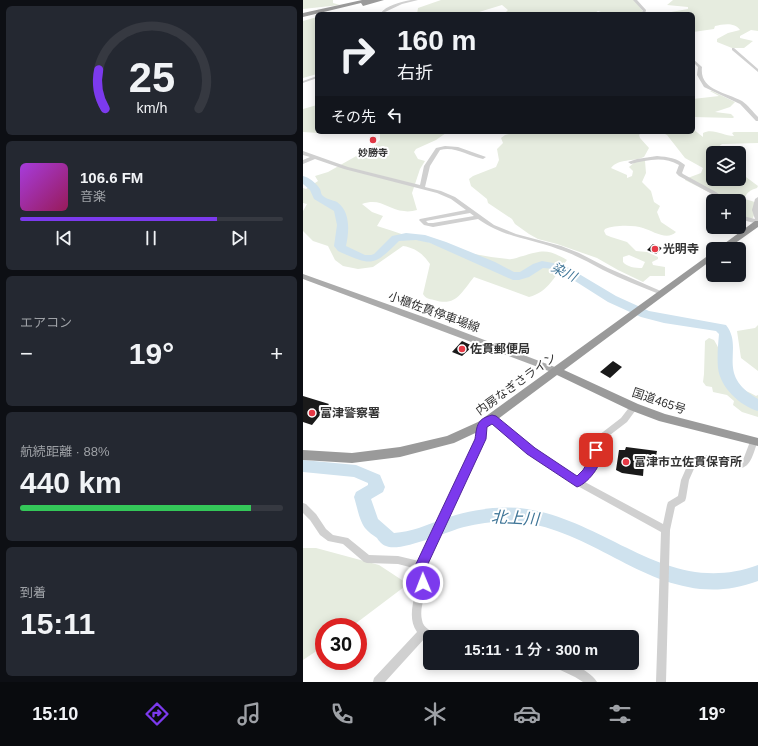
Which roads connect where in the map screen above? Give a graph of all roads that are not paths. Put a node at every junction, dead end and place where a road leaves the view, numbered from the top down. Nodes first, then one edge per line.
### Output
1 (369, 0) edge
2 (381, 0) edge
3 (416, 0) edge
4 (635, 0) edge
5 (320, 12) edge
6 (326, 12) edge
7 (384, 12) edge
8 (644, 12) edge
9 (315, 13) edge
10 (315, 14) edge
11 (303, 16) edge
12 (733, 49) dead end
13 (695, 62) edge
14 (758, 71) edge
15 (315, 78) edge
16 (303, 82) edge
17 (758, 120) edge
18 (303, 153) edge
19 (315, 157) junction
20 (483, 157) dead end
21 (303, 162) edge
22 (631, 162) dead end
23 (422, 187) junction
24 (715, 194) edge
25 (758, 199) edge
26 (470, 211) junction
27 (479, 217) junction
28 (746, 219) edge
29 (758, 222) edge
30 (731, 242) edge
31 (706, 260) edge
32 (303, 276) edge
33 (661, 293) junction
34 (557, 371) junction
35 (634, 407) junction
36 (492, 418) junction
37 (482, 425) junction
38 (756, 442) edge
39 (303, 456) edge
40 (577, 482) junction
41 (303, 507) edge
42 (666, 530) junction
43 (421, 566) junction
44 (423, 630) edge
45 (423, 639) edge
46 (573, 670) edge
47 (378, 682) edge
48 (592, 682) edge
49 (661, 682) edge

1 - 5 highway
2 - 6 highway
3 - 7 street
4 - 8 street
9 - 11 highway
10 - 11 highway
12 - 14 street
13 - 17 street
15 - 16 street
18 - 19 street
19 - 21 street
19 - 23 street
20 - 23 street
22 - 24 street
23 - 26 street
25 - 29 street
26 - 27 street
26 - 27 street
27 - 33 street
28 - 29 street
29 - 30 highway
31 - 33 highway, 内房なぎさライン
32 - 34 main road, 小櫃佐貫停車場線
33 - 34 highway, 内房なぎさライン
34 - 35 highway, 国道465号
34 - 36 highway, 内房なぎさライン
35 - 38 highway, 国道465号
35 - 40 street
36 - 37 highway, 内房なぎさライン
36 - 40 street
37 - 39 highway, 内房なぎさライン
37 - 43 street
38 - 42 street
40 - 42 street
41 - 43 street
42 - 49 street
43 - 44 street
45 - 47 street
46 - 48 street

